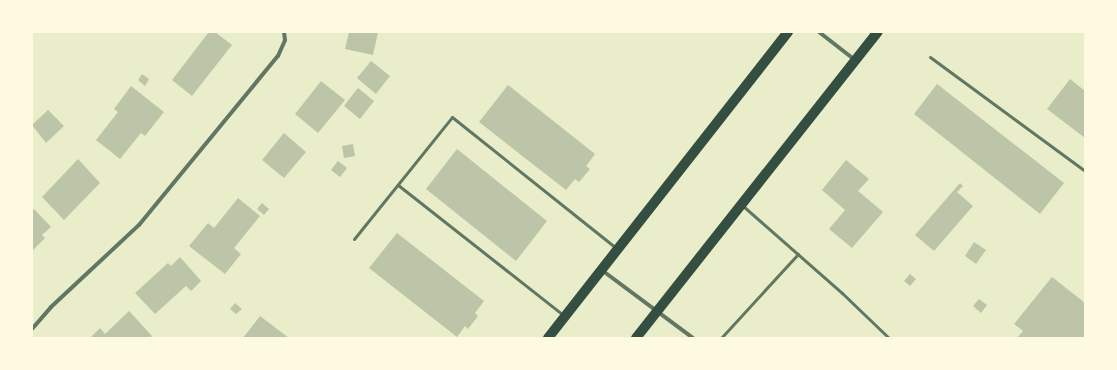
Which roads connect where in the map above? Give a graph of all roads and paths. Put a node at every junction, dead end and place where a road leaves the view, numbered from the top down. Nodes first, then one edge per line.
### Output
1 (284, 32) edge
2 (788, 32) edge
3 (819, 32) edge
4 (878, 32) edge
5 (930, 57) dead end
6 (855, 61) junction
7 (1085, 171) edge
8 (398, 185) junction
9 (742, 205) junction
10 (354, 239) dead end
11 (619, 250) junction
12 (798, 254) junction
13 (603, 271) junction
14 (658, 310) junction
15 (565, 317) junction
16 (32, 329) edge
17 (548, 338) edge
18 (636, 338) edge
19 (693, 338) edge
20 (721, 338) edge
21 (889, 338) edge

1 - 16 street
2 - 11 main road
3 - 6 street
4 - 6 main road
5 - 7 lane
6 - 9 main road
8 - 10 lane
8 - 11 lane
8 - 15 lane
9 - 12 lane
9 - 14 main road
11 - 13 main road
12 - 20 lane
12 - 21 lane
13 - 14 street
13 - 15 main road
14 - 18 main road
14 - 19 street
15 - 17 main road

